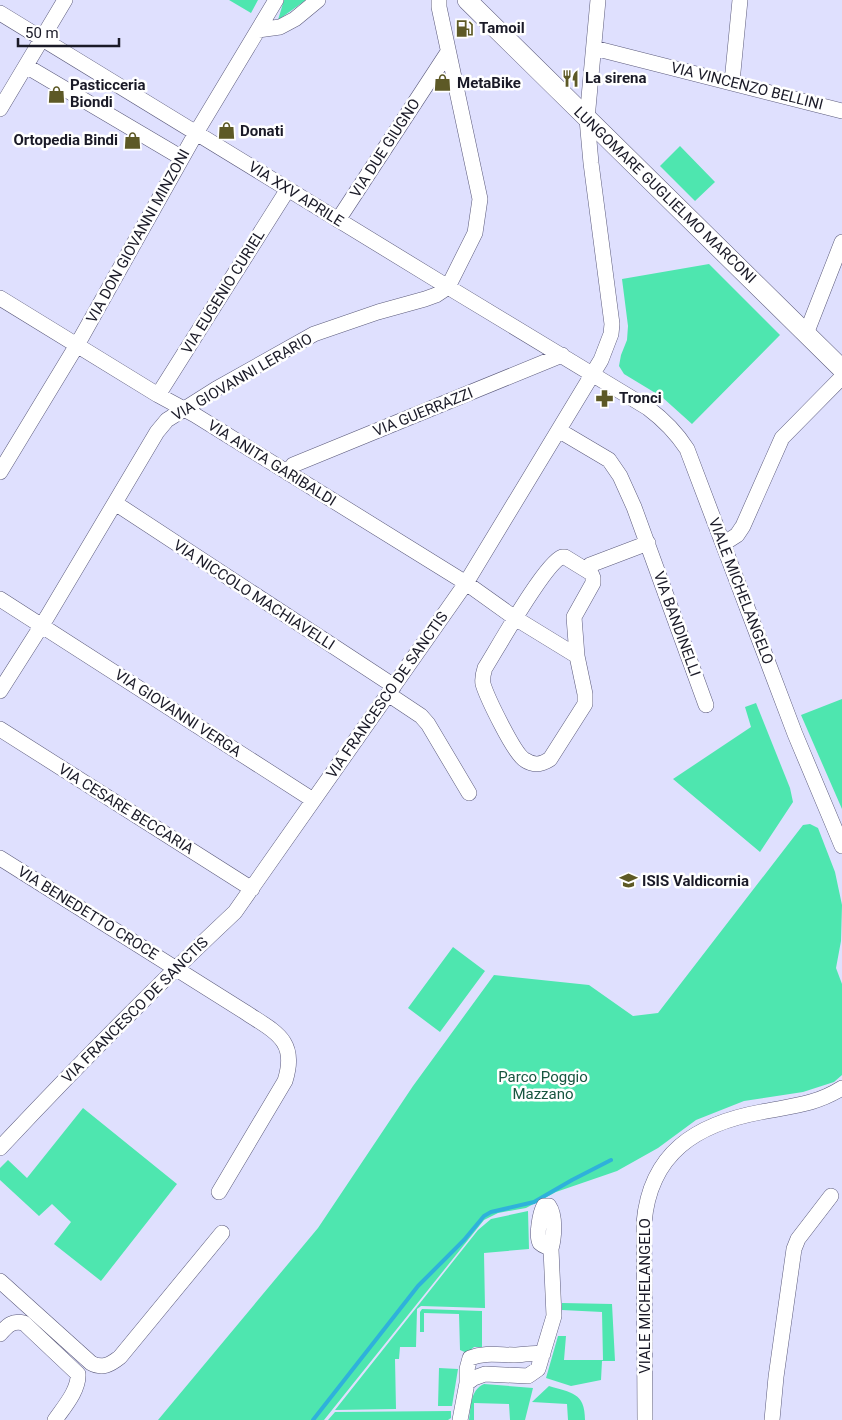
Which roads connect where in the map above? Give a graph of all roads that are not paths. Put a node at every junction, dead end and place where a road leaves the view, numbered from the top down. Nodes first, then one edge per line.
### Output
1 (65, 0) edge
2 (276, 0) edge
3 (318, 0) edge
4 (439, 0) edge
5 (467, 0) edge
6 (598, 0) edge
7 (740, 0) edge
8 (0, 13) edge
9 (258, 30) junction
10 (42, 38) junction
11 (594, 48) junction
12 (448, 52) junction
13 (26, 66) junction
14 (732, 82) junction
15 (0, 109) edge
16 (842, 111) edge
17 (587, 119) junction
18 (196, 133) junction
19 (606, 138) junction
20 (182, 158) junction
21 (591, 163) junction
22 (288, 189) junction
23 (338, 220) junction
24 (842, 242) edge
25 (448, 288) junction
26 (0, 298) edge
27 (806, 334) junction
28 (77, 344) junction
29 (562, 355) junction
30 (842, 369) edge
31 (593, 374) junction
32 (842, 377) edge
33 (158, 395) junction
34 (185, 409) junction
35 (560, 431) junction
36 (0, 472) edge
37 (288, 473) junction
38 (115, 503) junction
39 (648, 544) junction
40 (723, 544) junction
41 (585, 569) junction
42 (466, 583) junction
43 (0, 599) edge
44 (516, 618) junction
45 (42, 625) junction
46 (577, 656) junction
47 (391, 690) junction
48 (0, 691) edge
49 (706, 706) dead end
50 (0, 729) edge
51 (469, 793) dead end
52 (313, 800) junction
53 (842, 846) edge
54 (0, 858) edge
55 (252, 889) junction
56 (176, 968) junction
57 (842, 1088) edge
58 (0, 1148) edge
59 (219, 1192) dead end
60 (831, 1196) dead end
61 (222, 1234) dead end
62 (551, 1249) dead end
63 (0, 1282) edge
64 (0, 1334) edge
65 (542, 1354) junction
66 (468, 1383) junction
67 (55, 1420) edge
68 (460, 1420) edge
69 (645, 1420) edge
70 (772, 1420) edge

1 - 10 street
2 - 9 street, VIA DON GIOVANNI MINZONI
3 - 9 street
4 - 12 street
5 - 17 street, LUNGOMARE GUGLIELMO MARCONI
6 - 11 street, VIA FRANCESCO DE SANCTIS
7 - 14 street
8 - 10 street, VIA XXV APRILE
9 - 18 street, VIA DON GIOVANNI MINZONI
10 - 13 street
10 - 18 street, VIA XXV APRILE
11 - 14 street, VIA VINCENZO BELLINI
11 - 17 street, VIA FRANCESCO DE SANCTIS
12 - 23 street, VIA DUE GIUGNO
12 - 25 street
13 - 15 street
13 - 20 street
14 - 16 street, VIA VINCENZO BELLINI
17 - 19 street, LUNGOMARE GUGLIELMO MARCONI
17 - 21 street, VIA FRANCESCO DE SANCTIS
18 - 20 street, VIA DON GIOVANNI MINZONI
18 - 22 street, VIA XXV APRILE
19 - 21 street
19 - 27 street, LUNGOMARE GUGLIELMO MARCONI
20 - 28 street, VIA DON GIOVANNI MINZONI
21 - 31 street, VIA FRANCESCO DE SANCTIS
22 - 23 street, VIA XXV APRILE
22 - 33 street, VIA EUGENIO CURIEL
23 - 25 street, VIA XXV APRILE
24 - 27 street
25 - 29 street, VIA XXV APRILE
25 - 34 street, VIA GIOVANNI LERARIO
26 - 28 street, VIA ANITA GARIBALDI
27 - 30 street, LUNGOMARE GUGLIELMO MARCONI
28 - 33 street, VIA ANITA GARIBALDI
28 - 36 street, VIA DON GIOVANNI MINZONI
29 - 31 street, VIA XXV APRILE
29 - 37 street, VIA GUERRAZZI
31 - 35 street, VIA FRANCESCO DE SANCTIS
31 - 40 street, VIALE MICHELANGELO
32 - 40 street
33 - 34 street, VIA ANITA GARIBALDI
34 - 37 street, VIA ANITA GARIBALDI
34 - 38 street, VIA GIOVANNI LERARIO
35 - 39 street, VIA BANDINELLI
35 - 42 street, VIA FRANCESCO DE SANCTIS
37 - 42 street, VIA ANITA GARIBALDI
38 - 45 street, VIA GIOVANNI LERARIO
38 - 47 street, VIA NICCOLO MACHIAVELLI
39 - 41 street
39 - 49 street, VIA BANDINELLI
40 - 53 street, VIALE MICHELANGELO
41 - 44 street
41 - 46 street
42 - 44 street, VIA ANITA GARIBALDI
42 - 47 street, VIA FRANCESCO DE SANCTIS
43 - 45 street, VIA GIOVANNI VERGA
44 - 46 street, VIA ANITA GARIBALDI
44 - 46 street
45 - 48 street, VIA GIOVANNI LERARIO
45 - 52 street, VIA GIOVANNI VERGA
47 - 51 street, VIA NICCOLO MACHIAVELLI
47 - 52 street, VIA FRANCESCO DE SANCTIS
50 - 55 street, VIA CESARE BECCARIA
52 - 55 street, VIA FRANCESCO DE SANCTIS
54 - 56 street, VIA BENEDETTO CROCE
55 - 56 street, VIA FRANCESCO DE SANCTIS
56 - 58 street, VIA FRANCESCO DE SANCTIS
56 - 59 street, VIA BENEDETTO CROCE
57 - 69 street, VIALE MICHELANGELO
60 - 70 street
61 - 63 street
62 - 65 street
64 - 67 street
65 - 66 street
65 - 66 street
66 - 68 street

